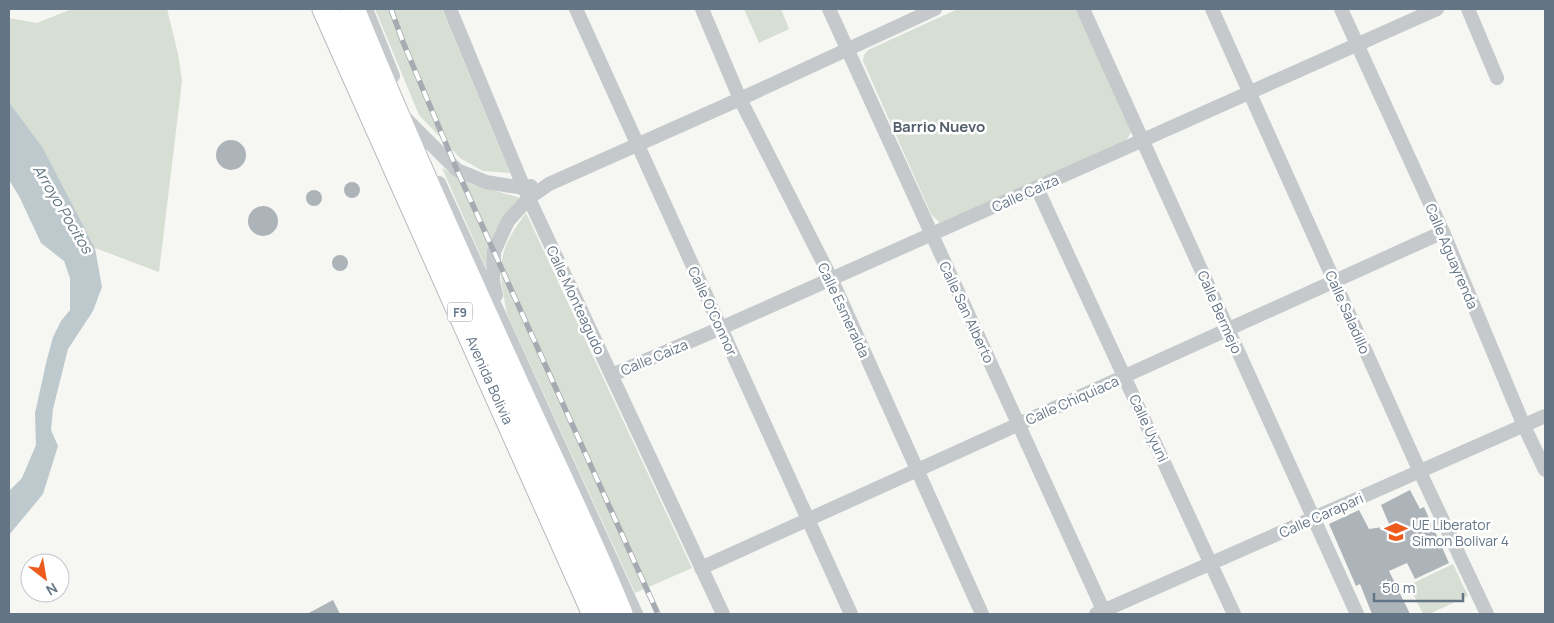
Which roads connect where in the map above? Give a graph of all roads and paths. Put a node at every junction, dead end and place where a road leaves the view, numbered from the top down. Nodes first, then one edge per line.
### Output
1 (325, 9) edge
2 (352, 9) edge
3 (366, 9) edge
4 (450, 9) edge
5 (576, 9) edge
6 (702, 9) edge
7 (830, 9) edge
8 (935, 9) edge
9 (1083, 9) edge
10 (1212, 9) edge
11 (1341, 9) edge
12 (1437, 9) edge
13 (1468, 9) edge
14 (1357, 43) junction
15 (847, 49) junction
16 (1498, 78) dead end
17 (1249, 93) junction
18 (740, 99) junction
19 (390, 102) junction
20 (413, 126) junction
21 (1142, 140) junction
22 (637, 145) junction
23 (1037, 188) junction
24 (526, 193) junction
25 (1442, 232) junction
26 (931, 234) junction
27 (831, 278) junction
28 (1334, 282) junction
29 (501, 319) junction
30 (721, 328) junction
31 (1228, 329) junction
32 (612, 375) junction
33 (1125, 376) junction
34 (1545, 416) edge
35 (1018, 424) junction
36 (1524, 426) junction
37 (917, 470) junction
38 (1545, 470) edge
39 (1420, 472) junction
40 (1314, 519) junction
41 (808, 520) junction
42 (1212, 563) junction
43 (701, 568) junction
44 (1102, 613) edge
45 (595, 614) edge
46 (620, 614) edge
47 (636, 614) edge
48 (723, 614) edge
49 (851, 614) edge
50 (982, 614) edge
51 (1234, 614) edge
52 (1357, 614) edge
53 (1488, 614) edge

1 - 45 highway, Avenida Bolivia / F9
2 - 19 highway, Avenida Bolivia / F9
3 - 20 street
4 - 24 street, Calle Monteagudo
5 - 22 street, Calle O'Connor
6 - 18 street, Calle Esmeralda
7 - 15 street, Calle San Alberto
8 - 15 street
9 - 21 street, Calle Bermejo
10 - 17 street, Calle Saladillo
11 - 14 street, Calle Aguayrenda
12 - 14 street, Calle Caiza
13 - 16 street
14 - 17 street, Calle Caiza
14 - 25 street, Calle Aguayrenda
15 - 18 street
15 - 26 street, Calle San Alberto
17 - 21 street, Calle Caiza
17 - 28 street, Calle Saladillo
18 - 22 street
18 - 27 street, Calle Esmeralda
19 - 20 street
19 - 46 highway, Avenida Bolivia / F9
20 - 24 street
20 - 29 street
21 - 23 street, Calle Caiza
21 - 31 street, Calle Bermejo
22 - 24 street
22 - 30 street, Calle O'Connor
23 - 26 street, Calle Caiza
23 - 33 street, Calle Uyuni
24 - 29 street
24 - 32 street, Calle Monteagudo
25 - 28 street, Calle Chiquiaca
25 - 36 street, Calle Aguayrenda
26 - 27 street, Calle Caiza
26 - 35 street, Calle San Alberto
27 - 30 street, Calle Caiza
27 - 37 street, Calle Esmeralda
28 - 31 street, Calle Chiquiaca
28 - 39 street, Calle Saladillo
29 - 47 street
30 - 32 street, Calle Caiza
30 - 41 street, Calle O'Connor
31 - 33 street, Calle Chiquiaca
31 - 40 street, Calle Bermejo
32 - 43 street, Calle Monteagudo
33 - 35 street, Calle Chiquiaca
33 - 42 street, Calle Uyuni
34 - 36 street, Calle Carapari
35 - 37 street, Calle Chiquiaca
35 - 44 street, Calle San Alberto
36 - 38 street, Calle Aguayrenda
36 - 39 street, Calle Carapari
37 - 41 street, Calle Chiquiaca
37 - 50 street, Calle Esmeralda
39 - 40 street, Calle Carapari
39 - 53 street, Calle Saladillo
40 - 42 street, Calle Carapari
40 - 52 street, Calle Bermejo
41 - 43 street, Calle Chiquiaca
41 - 49 street, Calle O'Connor
42 - 44 street, Calle Carapari
42 - 51 street, Calle Uyuni
43 - 48 street, Calle Monteagudo

